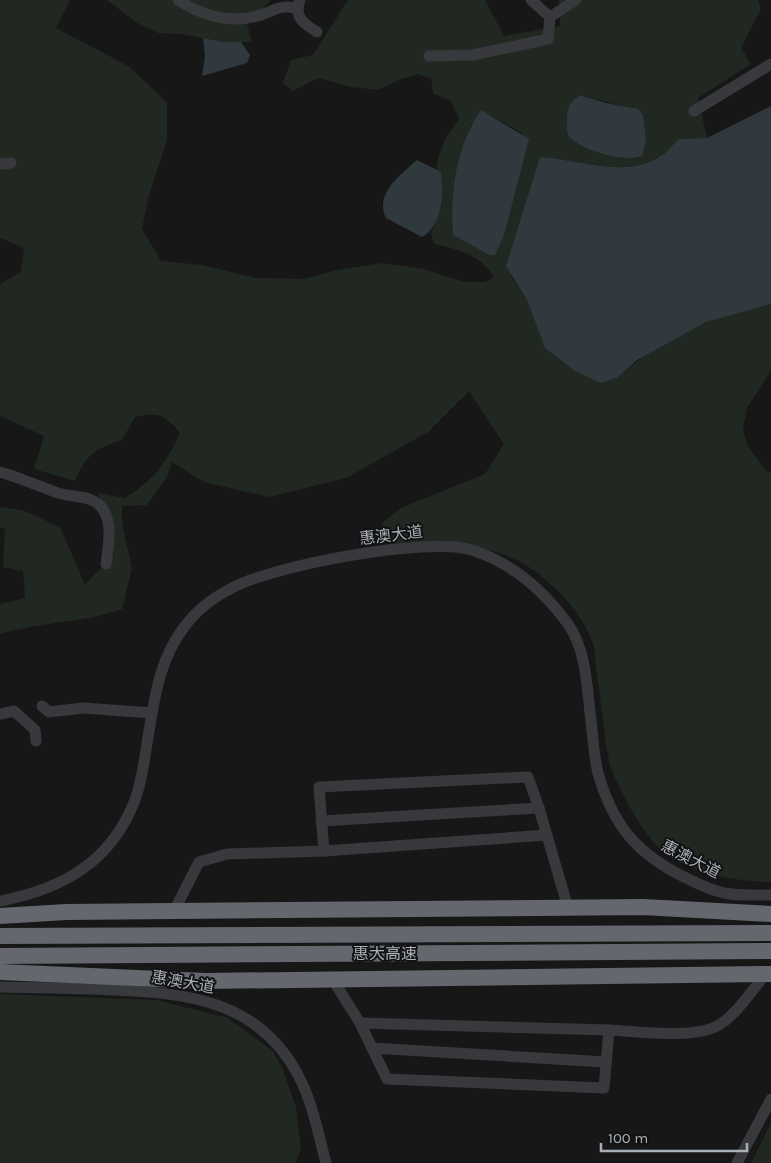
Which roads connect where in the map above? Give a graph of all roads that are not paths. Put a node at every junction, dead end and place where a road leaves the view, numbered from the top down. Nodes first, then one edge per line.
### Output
1 (178, 0) edge
2 (531, 0) edge
3 (576, 0) edge
4 (299, 4) edge
5 (550, 16) junction
6 (317, 32) dead end
7 (429, 56) dead end
8 (771, 64) edge
9 (694, 110) dead end
10 (0, 472) edge
11 (106, 564) dead end
12 (42, 706) dead end
13 (152, 713) junction
14 (0, 714) edge
15 (36, 741) dead end
16 (539, 808) junction
17 (322, 821) junction
18 (547, 835) junction
19 (324, 851) junction
20 (771, 895) edge
21 (0, 900) edge
22 (568, 908) junction
23 (174, 911) junction
24 (771, 914) edge
25 (0, 916) edge
26 (771, 933) edge
27 (0, 936) edge
28 (771, 951) edge
29 (0, 956) edge
30 (0, 972) edge
31 (768, 974) edge
32 (333, 980) junction
33 (0, 987) edge
34 (360, 1023) junction
35 (609, 1030) junction
36 (372, 1048) junction
37 (606, 1062) junction
38 (771, 1099) edge
39 (326, 1163) edge
40 (737, 1163) edge

1 - 4 street
2 - 5 street
3 - 5 street
4 - 6 street
5 - 7 street
8 - 9 street
10 - 11 street
12 - 13 street
13 - 20 street, 惠澳大道
13 - 21 street, 惠澳大道
14 - 15 street
16 - 17 street
16 - 17 street
16 - 18 street
17 - 19 street
18 - 19 street
18 - 22 street
19 - 23 street
22 - 23 highway
22 - 24 highway
23 - 25 highway
26 - 27 highway, 惠大高速
28 - 29 highway, 惠大高速
30 - 32 highway
31 - 32 highway
31 - 35 street
32 - 34 street
33 - 39 street, 惠澳大道
34 - 35 street
34 - 36 street
35 - 37 street
36 - 37 street
36 - 37 street
38 - 40 street

